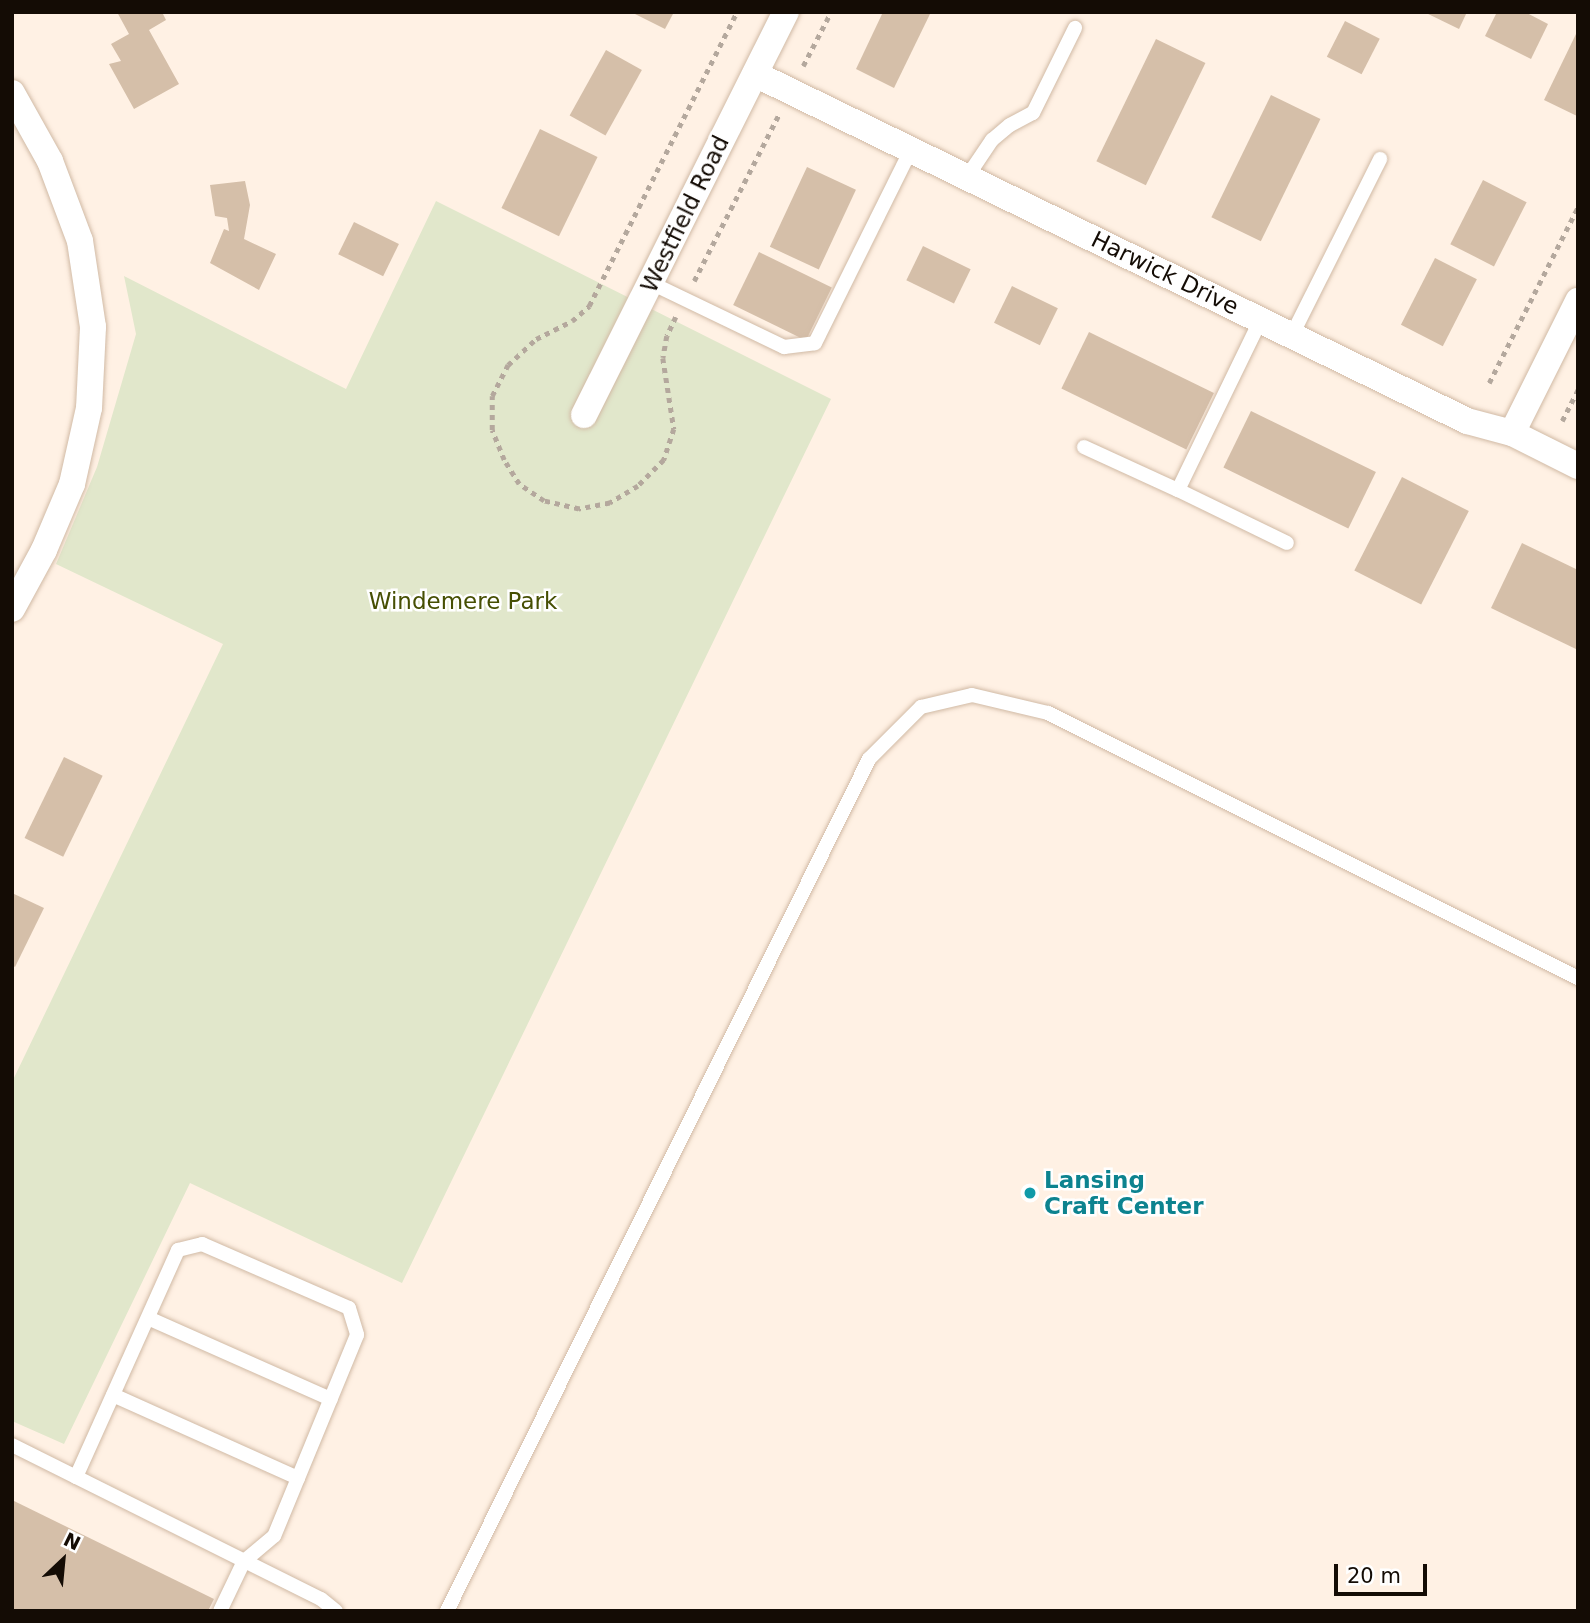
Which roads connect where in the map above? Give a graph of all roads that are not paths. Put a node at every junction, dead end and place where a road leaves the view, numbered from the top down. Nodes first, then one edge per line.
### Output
1 (786, 12) edge
2 (1075, 28) dead end
3 (755, 74) junction
4 (12, 93) edge
5 (911, 150) junction
6 (1380, 159) dead end
7 (967, 177) junction
8 (651, 283) junction
9 (1578, 301) edge
10 (1261, 320) junction
11 (1292, 335) junction
12 (584, 415) dead end
13 (1512, 433) junction
14 (1084, 447) dead end
15 (1578, 466) edge
16 (1178, 490) junction
17 (1287, 543) dead end
18 (12, 609) edge
19 (1578, 978) edge
20 (148, 1318) junction
21 (113, 1395) junction
22 (331, 1399) junction
23 (12, 1445) edge
24 (76, 1477) junction
25 (298, 1478) junction
26 (244, 1561) junction
27 (220, 1611) edge
28 (336, 1611) edge
29 (447, 1611) edge

1 - 3 street, Westfield Road
2 - 7 lane
3 - 5 street, Harwick Drive
3 - 8 street, Westfield Road
4 - 18 street
5 - 7 street, Harwick Drive
5 - 8 lane
6 - 11 lane
7 - 10 street, Harwick Drive
8 - 12 street, Westfield Road
9 - 13 street
10 - 11 street, Harwick Drive
10 - 16 lane
11 - 13 street, Harwick Drive
13 - 15 street, Harwick Drive
14 - 16 lane
16 - 17 lane
19 - 29 lane
20 - 21 lane
20 - 22 lane
20 - 22 lane
21 - 24 lane
21 - 25 lane
22 - 25 lane
23 - 24 lane
24 - 26 lane
25 - 26 lane
26 - 27 lane
26 - 28 lane

